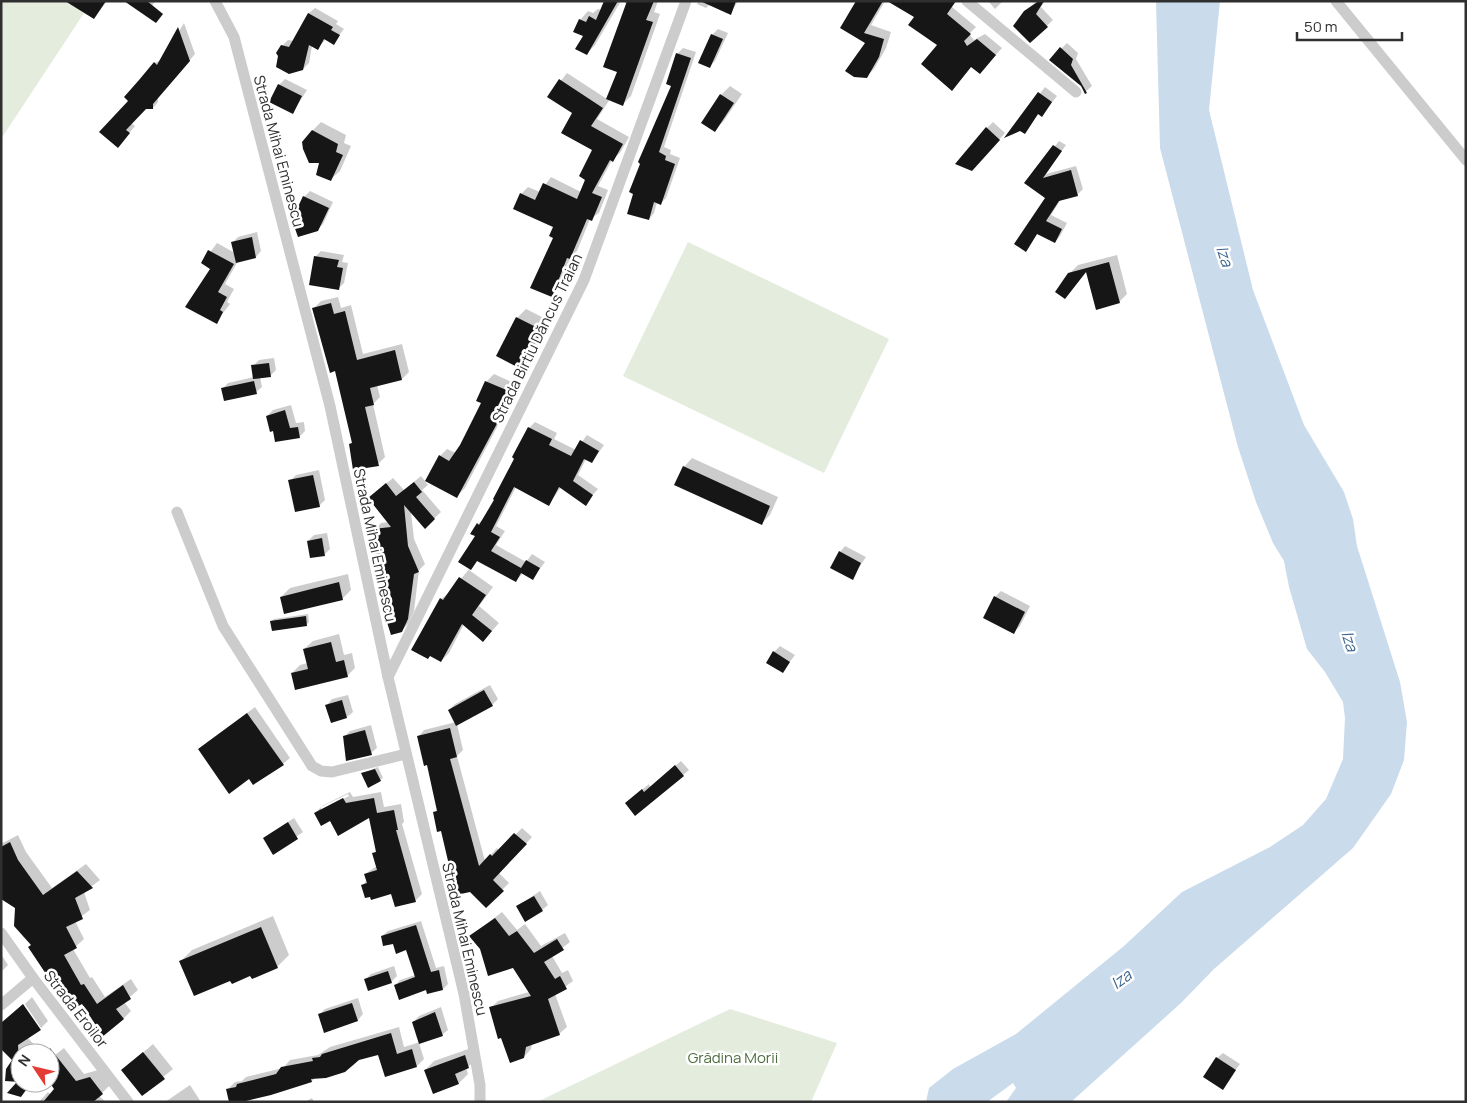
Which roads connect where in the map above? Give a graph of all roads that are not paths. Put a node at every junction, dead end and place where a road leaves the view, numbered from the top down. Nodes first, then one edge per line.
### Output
1 (215, 1) edge
2 (686, 1) edge
3 (967, 1) edge
4 (1336, 1) edge
5 (1076, 92) dead end
6 (1466, 160) edge
7 (177, 512) dead end
8 (388, 677) junction
9 (406, 754) junction
10 (1, 933) edge
11 (33, 978) junction
12 (1, 1005) edge
13 (128, 1102) edge
14 (480, 1102) edge

1 - 8 street, Strada Mihai Eminescu
2 - 8 street, Strada Birtiu Dăncus Traian
3 - 5 street
4 - 6 street
7 - 9 street
8 - 9 street, Strada Mihai Eminescu
9 - 14 street, Strada Mihai Eminescu
10 - 11 street, Strada Eroilor
11 - 12 street
11 - 13 street, Strada Eroilor

